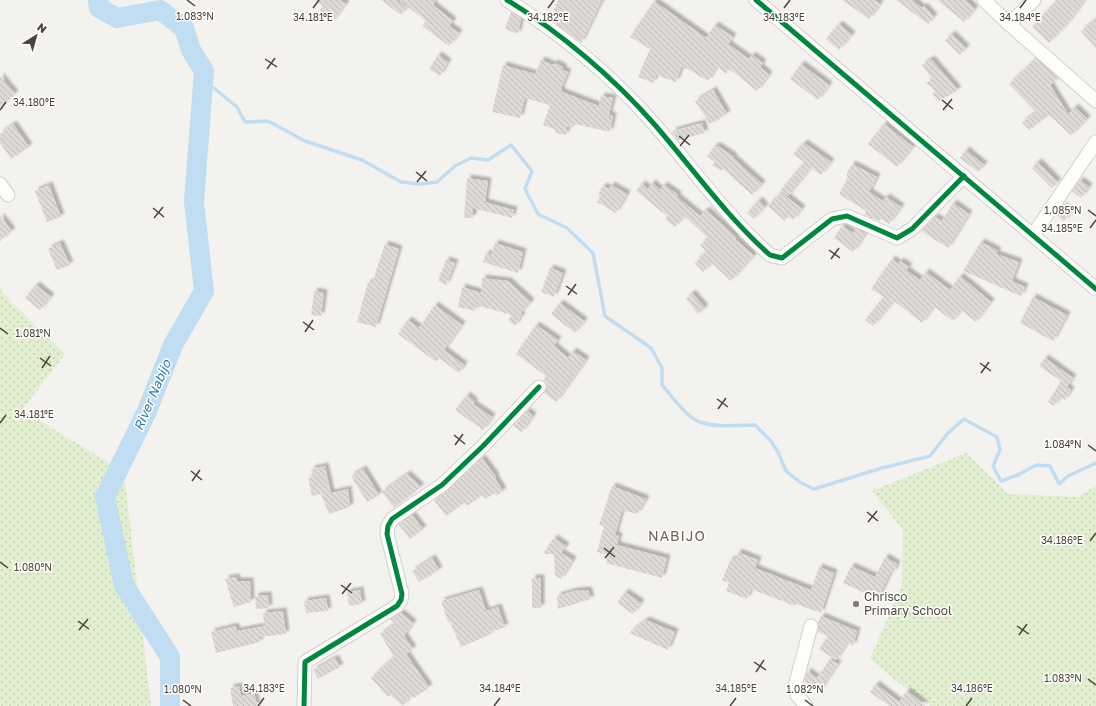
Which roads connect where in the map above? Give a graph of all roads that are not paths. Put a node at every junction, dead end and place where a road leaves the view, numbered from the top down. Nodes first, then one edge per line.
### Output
1 (507, 0) edge
2 (756, 0) edge
3 (984, 0) edge
4 (1034, 0) edge
5 (1010, 24) junction
6 (1096, 100) edge
7 (1096, 142) edge
8 (964, 176) junction
9 (0, 184) edge
10 (8, 195) dead end
11 (1034, 235) junction
12 (1096, 289) edge
13 (539, 386) dead end
14 (811, 626) dead end
15 (304, 706) edge
16 (806, 706) edge

1 - 8 street
2 - 8 street
3 - 5 street
4 - 5 street
5 - 6 street
7 - 11 street
8 - 11 street
9 - 10 street
11 - 12 street
13 - 15 street
14 - 16 street

